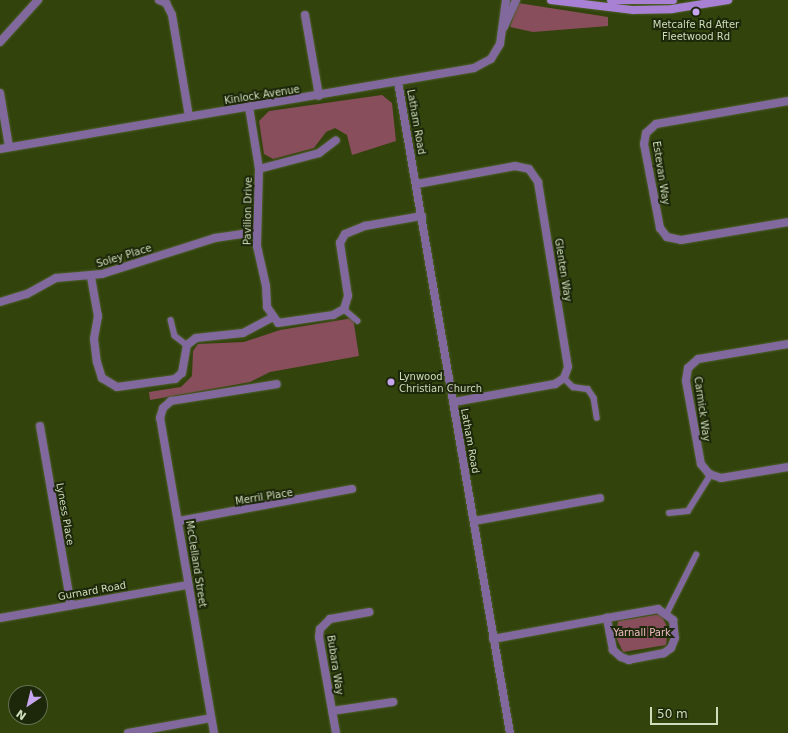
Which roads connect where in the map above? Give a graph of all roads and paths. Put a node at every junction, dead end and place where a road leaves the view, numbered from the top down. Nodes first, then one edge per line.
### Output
1 (38, 0) edge
2 (159, 0) edge
3 (506, 0) edge
4 (516, 0) edge
5 (551, 0) edge
6 (611, 0) edge
7 (673, 0) edge
8 (728, 0) edge
9 (305, 15) dead end
10 (504, 27) junction
11 (0, 42) edge
12 (398, 82) junction
13 (0, 93) edge
14 (319, 96) junction
15 (788, 101) edge
16 (249, 107) junction
17 (189, 117) junction
18 (336, 140) dead end
19 (9, 147) junction
20 (0, 149) edge
21 (259, 168) junction
22 (416, 184) junction
23 (422, 216) junction
24 (788, 222) edge
25 (256, 232) junction
26 (91, 277) junction
27 (0, 302) edge
28 (344, 309) junction
29 (271, 318) junction
30 (171, 320) dead end
31 (358, 320) dead end
32 (788, 344) edge
33 (187, 345) junction
34 (564, 378) junction
35 (277, 384) dead end
36 (454, 402) junction
37 (597, 418) dead end
38 (40, 426) dead end
39 (788, 467) edge
40 (711, 474) junction
41 (352, 489) dead end
42 (600, 498) dead end
43 (669, 513) dead end
44 (179, 521) junction
45 (474, 521) junction
46 (696, 556) dead end
47 (188, 585) junction
48 (71, 605) junction
49 (369, 612) dead end
50 (667, 613) junction
51 (0, 618) edge
52 (608, 618) junction
53 (493, 639) junction
54 (393, 702) dead end
55 (332, 711) junction
56 (211, 718) junction
57 (128, 733) edge
58 (214, 733) edge
59 (336, 733) edge
60 (510, 733) edge

1 - 11 street
2 - 17 street
3 - 10 street, Kinlock Avenue
4 - 10 street, Kinlock Avenue
5 - 8 main road
6 - 7 main road
9 - 14 street
10 - 12 street, Kinlock Avenue
12 - 14 street, Kinlock Avenue
12 - 22 street, Latham Road
13 - 19 street
14 - 16 street, Kinlock Avenue
15 - 24 street, Estevan Way
16 - 17 street, Kinlock Avenue
16 - 21 street, Pavilion Drive
17 - 19 street, Kinlock Avenue
18 - 21 street
19 - 20 street, Kinlock Avenue
21 - 25 street, Pavilion Drive
22 - 23 street, Latham Road
22 - 34 street, Glenten Way
23 - 28 street
23 - 36 street, Latham Road
25 - 26 street, Soley Place
25 - 29 street, Pavilion Drive
26 - 27 street, Soley Place
26 - 33 street
28 - 29 street
28 - 31 lane
29 - 33 street
30 - 33 lane
32 - 40 street, Carmick Way
34 - 36 street
34 - 37 lane
35 - 44 street, McClelland Street
36 - 45 street, Latham Road
38 - 48 street, Lyness Place
39 - 40 street
40 - 43 lane
41 - 44 street, Merril Place
42 - 45 street
44 - 47 street, McClelland Street
45 - 53 street, Latham Road
46 - 50 lane
47 - 48 street, Gurnard Road
47 - 56 street, McClelland Street
48 - 51 street, Gurnard Road
49 - 55 street, Bubara Way
50 - 52 street
50 - 52 street
52 - 53 street
53 - 60 street, Latham Road
54 - 55 street
55 - 59 street, Bubara Way
56 - 57 street
56 - 58 street, McClelland Street

